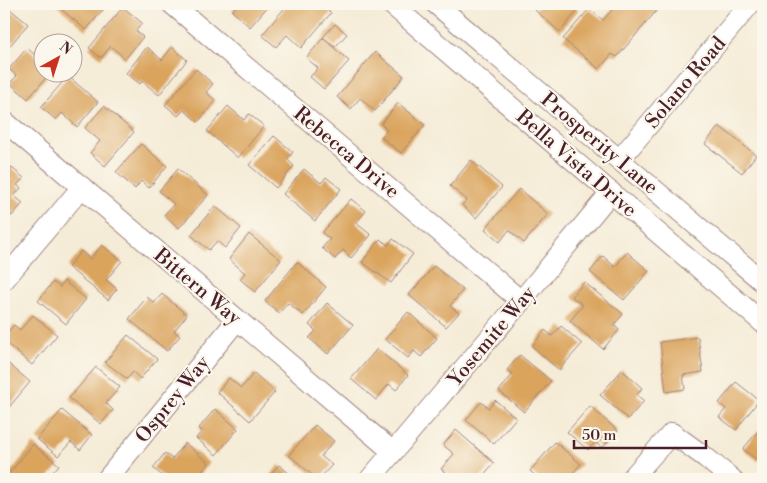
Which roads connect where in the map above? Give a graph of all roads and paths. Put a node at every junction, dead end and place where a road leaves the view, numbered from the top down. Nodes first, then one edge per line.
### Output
1 (172, 4) edge
2 (391, 4) edge
3 (436, 4) edge
4 (750, 4) edge
5 (4, 120) edge
6 (620, 159) junction
7 (82, 187) junction
8 (611, 192) junction
9 (4, 280) edge
10 (763, 282) edge
11 (521, 301) junction
12 (238, 320) junction
13 (763, 323) edge
14 (393, 452) junction
15 (107, 479) edge
16 (370, 479) edge
17 (632, 479) edge
18 (732, 479) edge

1 - 11 street, Rebecca Drive
2 - 8 street, Bella Vista Drive
3 - 6 street, Prosperity Lane
4 - 6 street, Solano Road
5 - 7 street, Bittern Way
6 - 10 street, Prosperity Lane
7 - 9 street
7 - 12 street, Bittern Way
8 - 11 street, Yosemite Way
8 - 13 street, Bella Vista Drive
11 - 14 street, Yosemite Way
12 - 14 street, Bittern Way
12 - 15 street, Osprey Way
14 - 16 street, Yosemite Way
17 - 18 street

